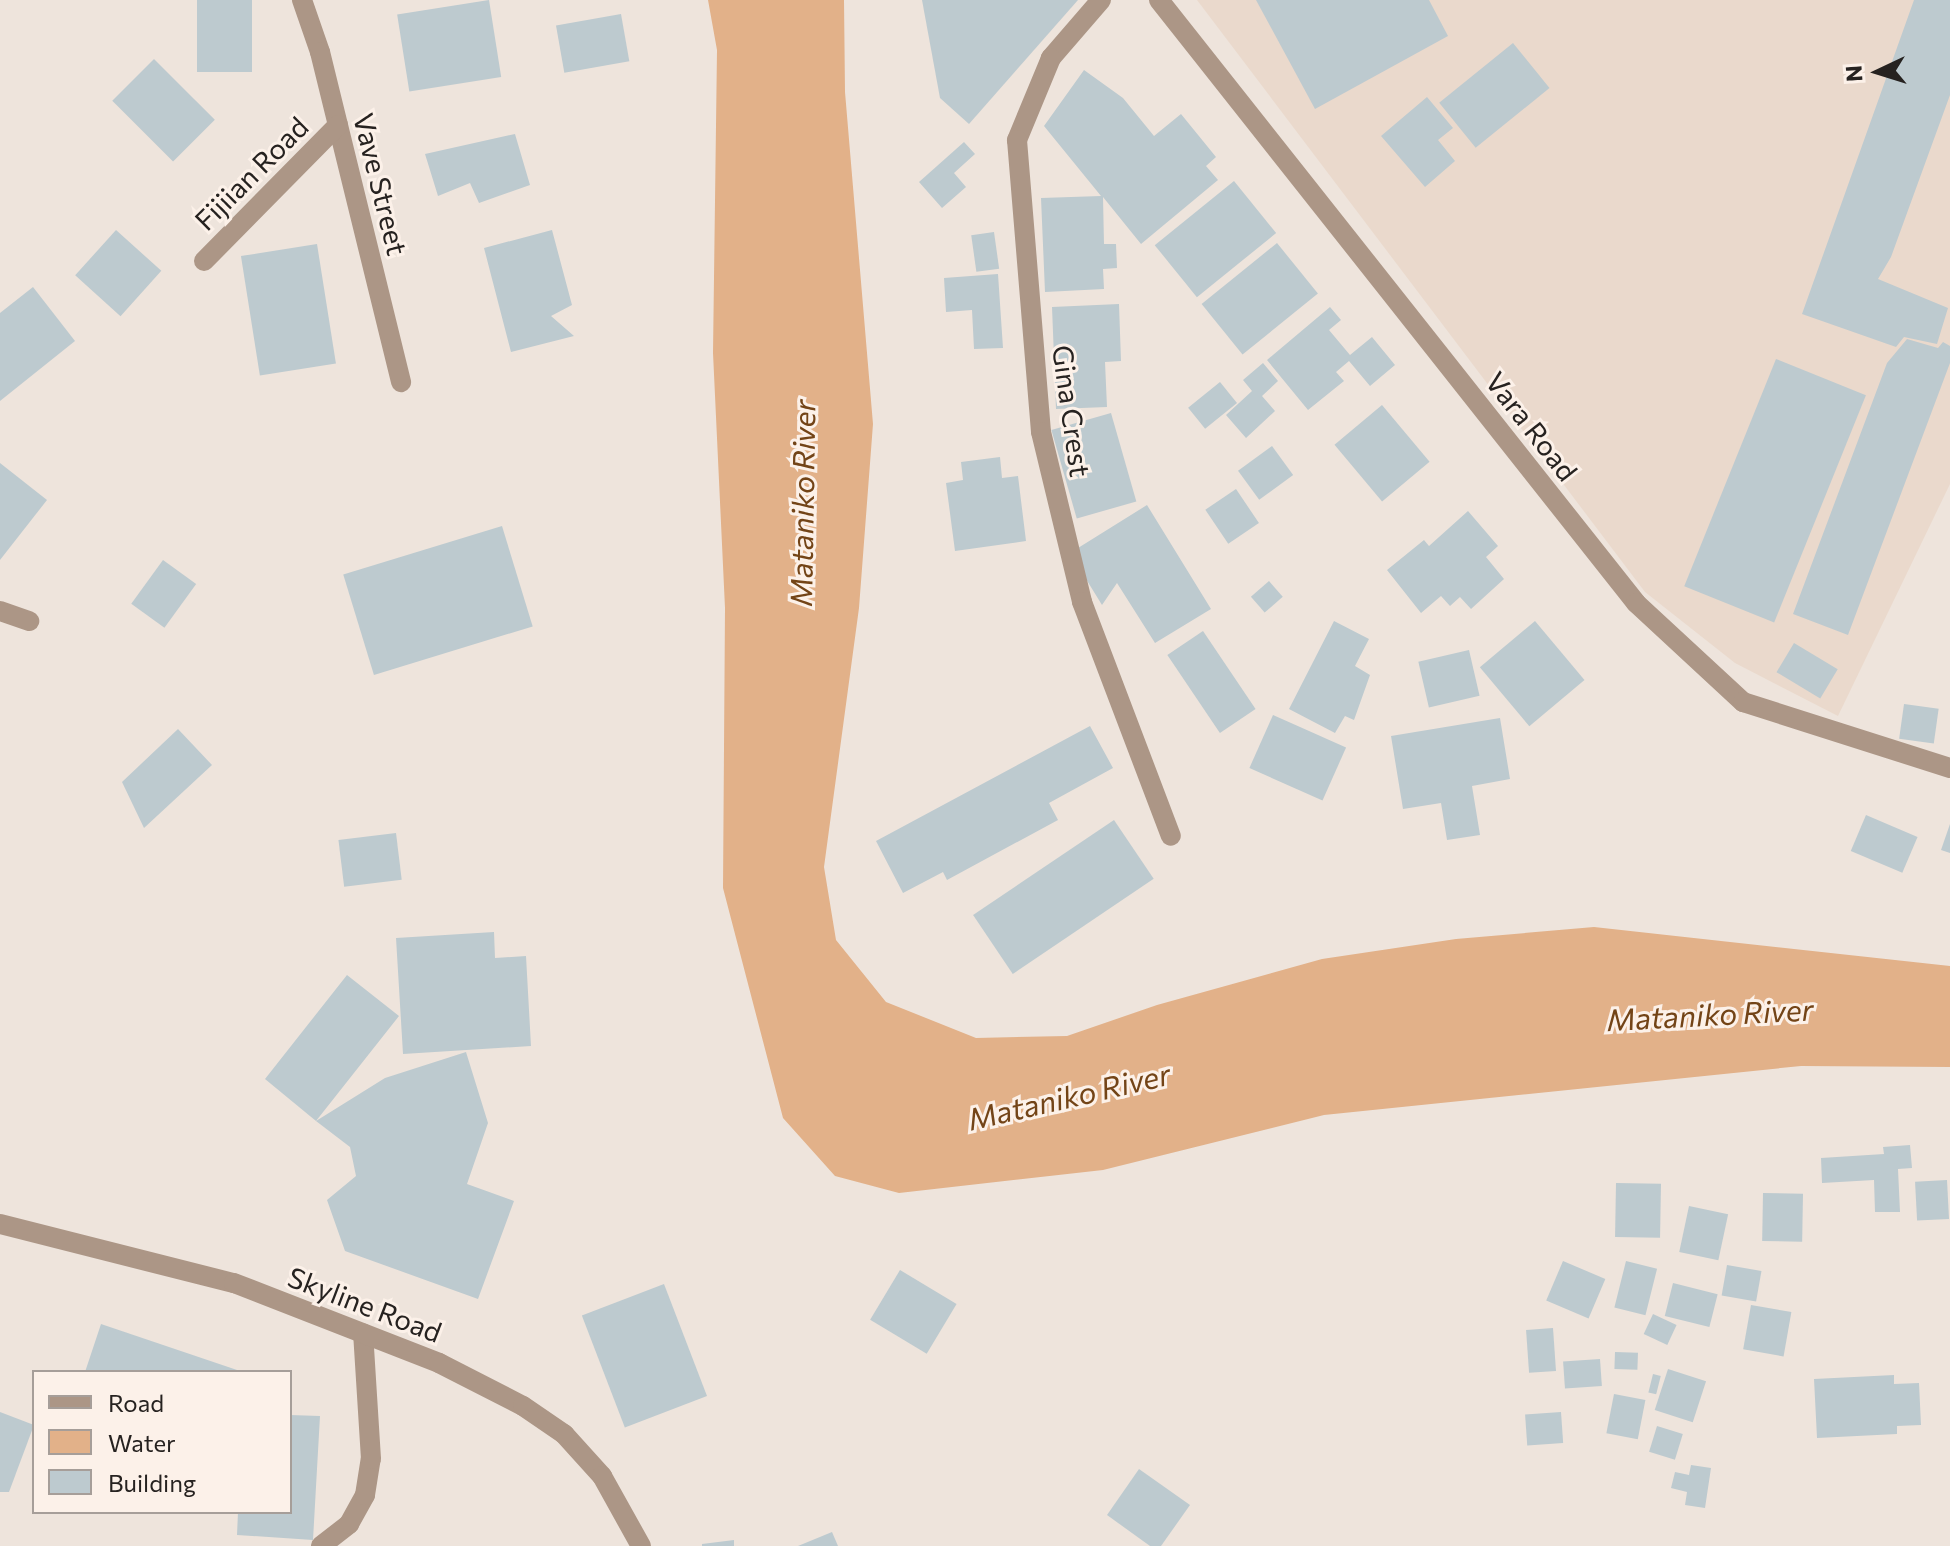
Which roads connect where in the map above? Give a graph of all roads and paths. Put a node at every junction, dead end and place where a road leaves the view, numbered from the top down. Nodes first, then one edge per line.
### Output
1 (302, 0) edge
2 (1101, 0) edge
3 (1159, 0) edge
4 (338, 125) junction
5 (204, 261) dead end
6 (401, 382) dead end
7 (0, 611) edge
8 (29, 621) dead end
9 (1950, 768) edge
10 (1171, 836) dead end
11 (0, 1224) edge
12 (363, 1333) junction
13 (321, 1546) edge
14 (641, 1546) edge

1 - 4 street, Vave Street
2 - 10 street, Gina Crest
3 - 9 street, Vara Road
4 - 5 street, Fijiian Road
4 - 6 street, Vave Street
7 - 8 street
11 - 12 street, Skyline Road
12 - 13 street
12 - 14 street, Skyline Road

